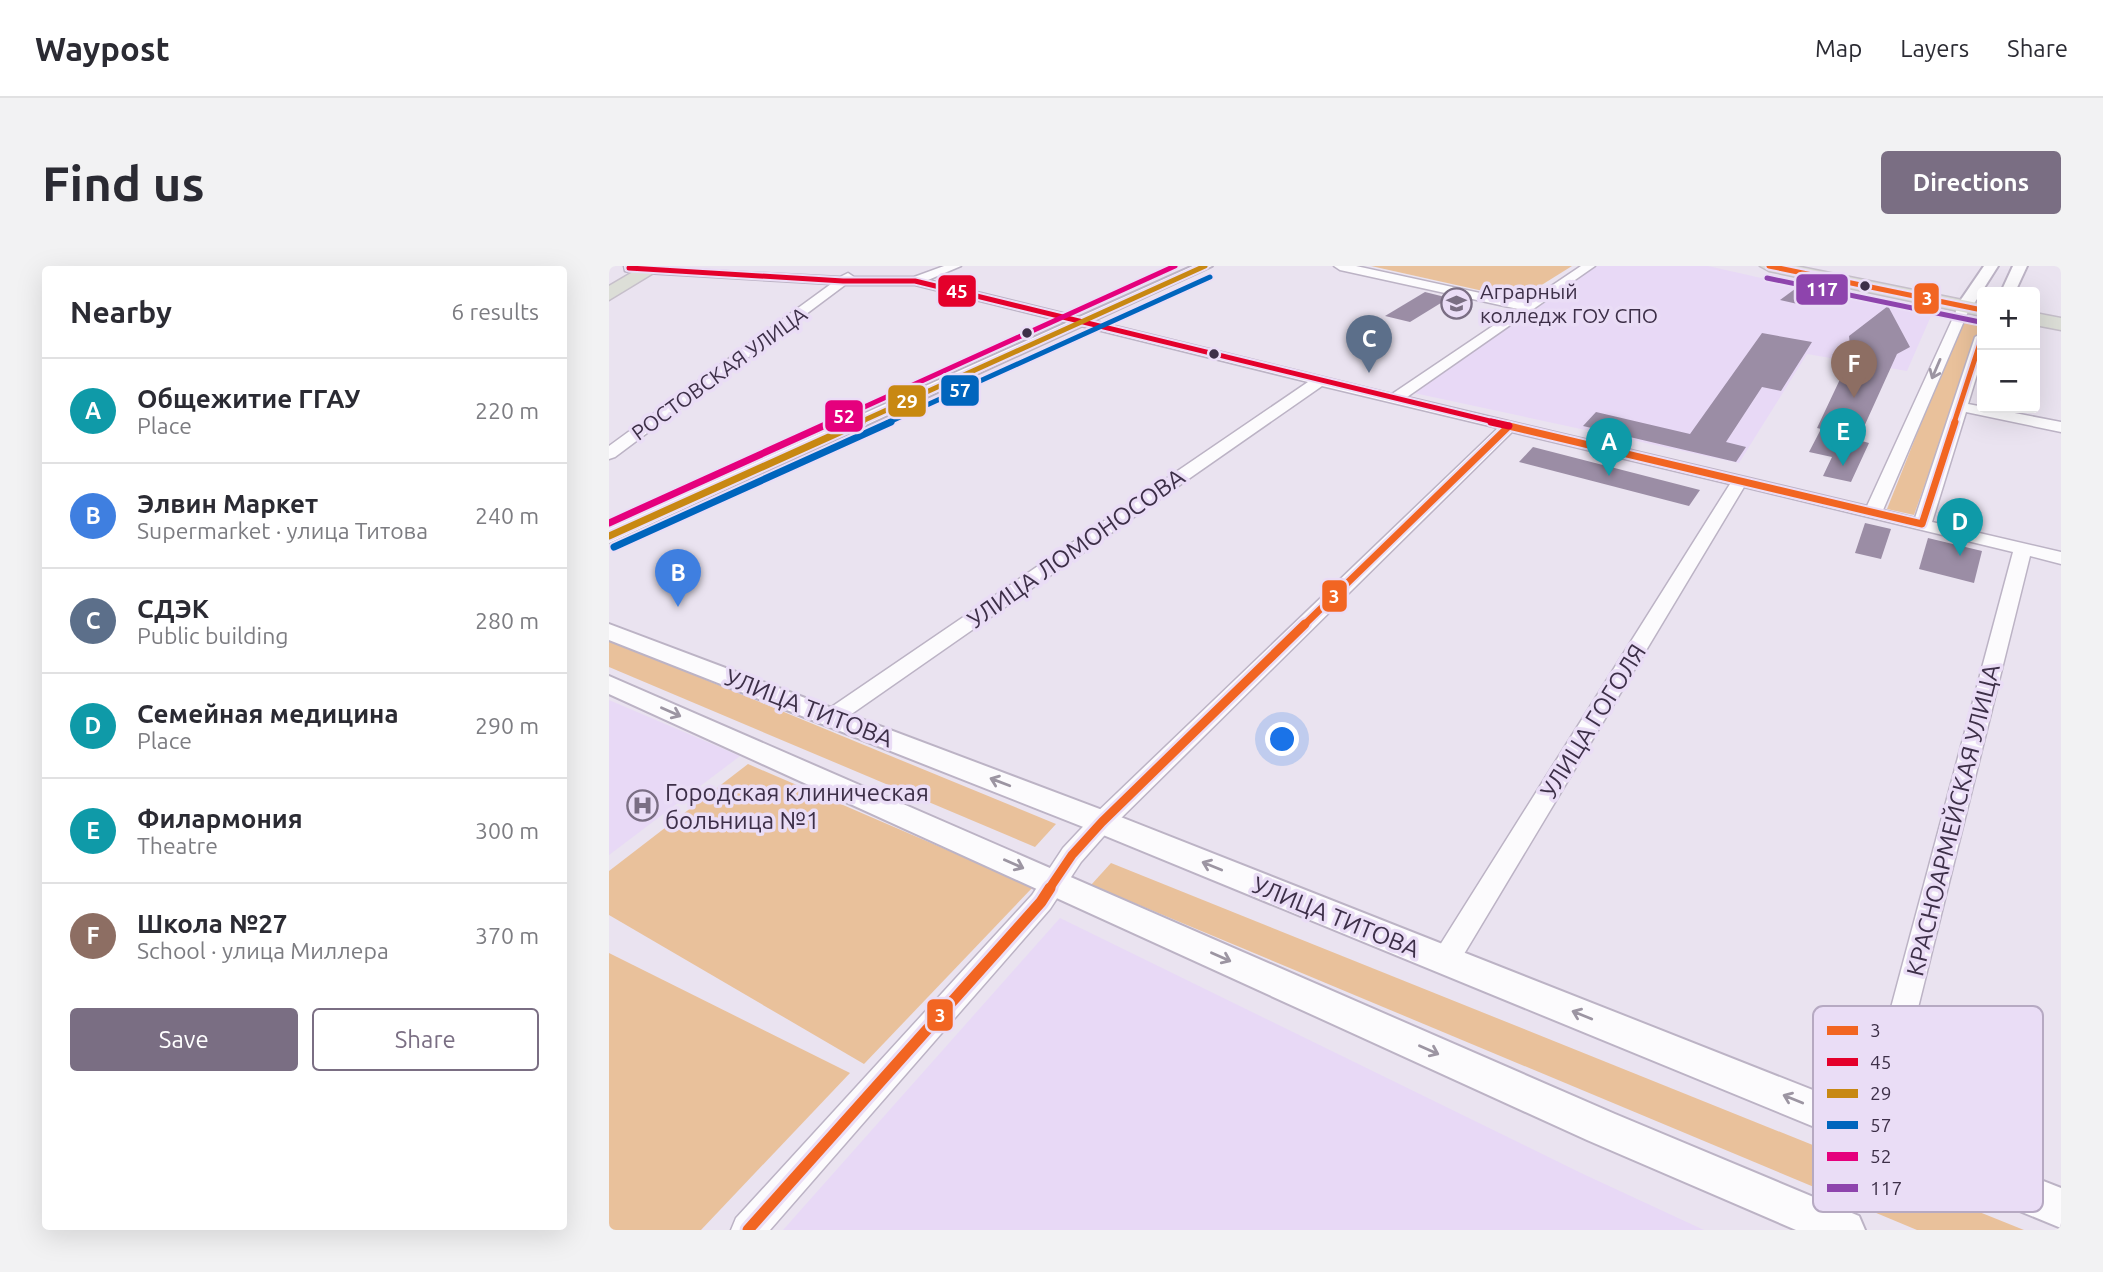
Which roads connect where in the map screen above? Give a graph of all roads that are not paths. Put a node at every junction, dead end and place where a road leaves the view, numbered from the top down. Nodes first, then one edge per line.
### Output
1 (862, 266) edge
2 (923, 266) edge
3 (955, 266) edge
4 (1205, 266) edge
5 (1340, 266) edge
6 (1589, 266) edge
7 (1769, 266) edge
8 (1789, 266) edge
9 (1991, 266) edge
10 (2020, 266) edge
11 (642, 267) edge
12 (609, 280) edge
13 (886, 280) junction
14 (843, 281) junction
15 (915, 281) junction
16 (2010, 287) edge
17 (609, 294) edge
18 (1527, 307) junction
19 (1974, 307) edge
20 (2040, 318) edge
21 (2061, 322) edge
22 (1082, 324) junction
23 (1978, 350) edge
24 (1321, 380) junction
25 (1396, 398) junction
26 (1958, 407) junction
27 (1509, 426) junction
28 (2061, 427) edge
29 (609, 454) edge
30 (1740, 481) junction
31 (1873, 513) junction
32 (1921, 524) junction
33 (609, 537) edge
34 (2023, 549) junction
35 (2061, 558) edge
36 (609, 631) edge
37 (609, 684) edge
38 (832, 717) junction
39 (1102, 822) junction
40 (1054, 882) junction
41 (1445, 961) junction
42 (1906, 1006) edge
43 (1813, 1107) edge
44 (2043, 1201) edge
45 (2061, 1208) edge
46 (748, 1230) edge
47 (1844, 1230) edge

1 - 14 street, РОСТОВСКАЯ УЛИЦА
2 - 13 street
3 - 15 street
4 - 22 street
5 - 18 street
6 - 18 street
7 - 19 main road
8 - 19 main road
9 - 19 street
10 - 16 street
11 - 12 main road
11 - 14 street
11 - 17 main road
13 - 14 street
13 - 15 street
14 - 29 street, РОСТОВСКАЯ УЛИЦА
15 - 22 street
18 - 25 street
19 -> 31 street
20 - 21 main road
22 - 24 street
22 - 33 street
23 - 26 street
24 - 25 street
24 - 38 street, УЛИЦА ЛОМОНОСОВА
25 - 27 street
26 - 28 street
26 - 32 street
27 - 30 street
27 - 39 street
30 - 31 street
30 - 41 street, УЛИЦА ГОГОЛЯ
31 - 32 street
32 - 34 street
34 - 35 street
34 - 42 street, КРАСНОАРМЕЙСКАЯ УЛИЦА
36 - 38 street, УЛИЦА ТИТОВА
37 -> 40 street
39 -> 38 street, УЛИЦА ТИТОВА
39 - 40 street
41 -> 39 street, УЛИЦА ТИТОВА
40 - 46 street
40 -> 47 street
43 -> 41 street, УЛИЦА ТИТОВА
44 - 45 street, УЛИЦА ТИТОВА

